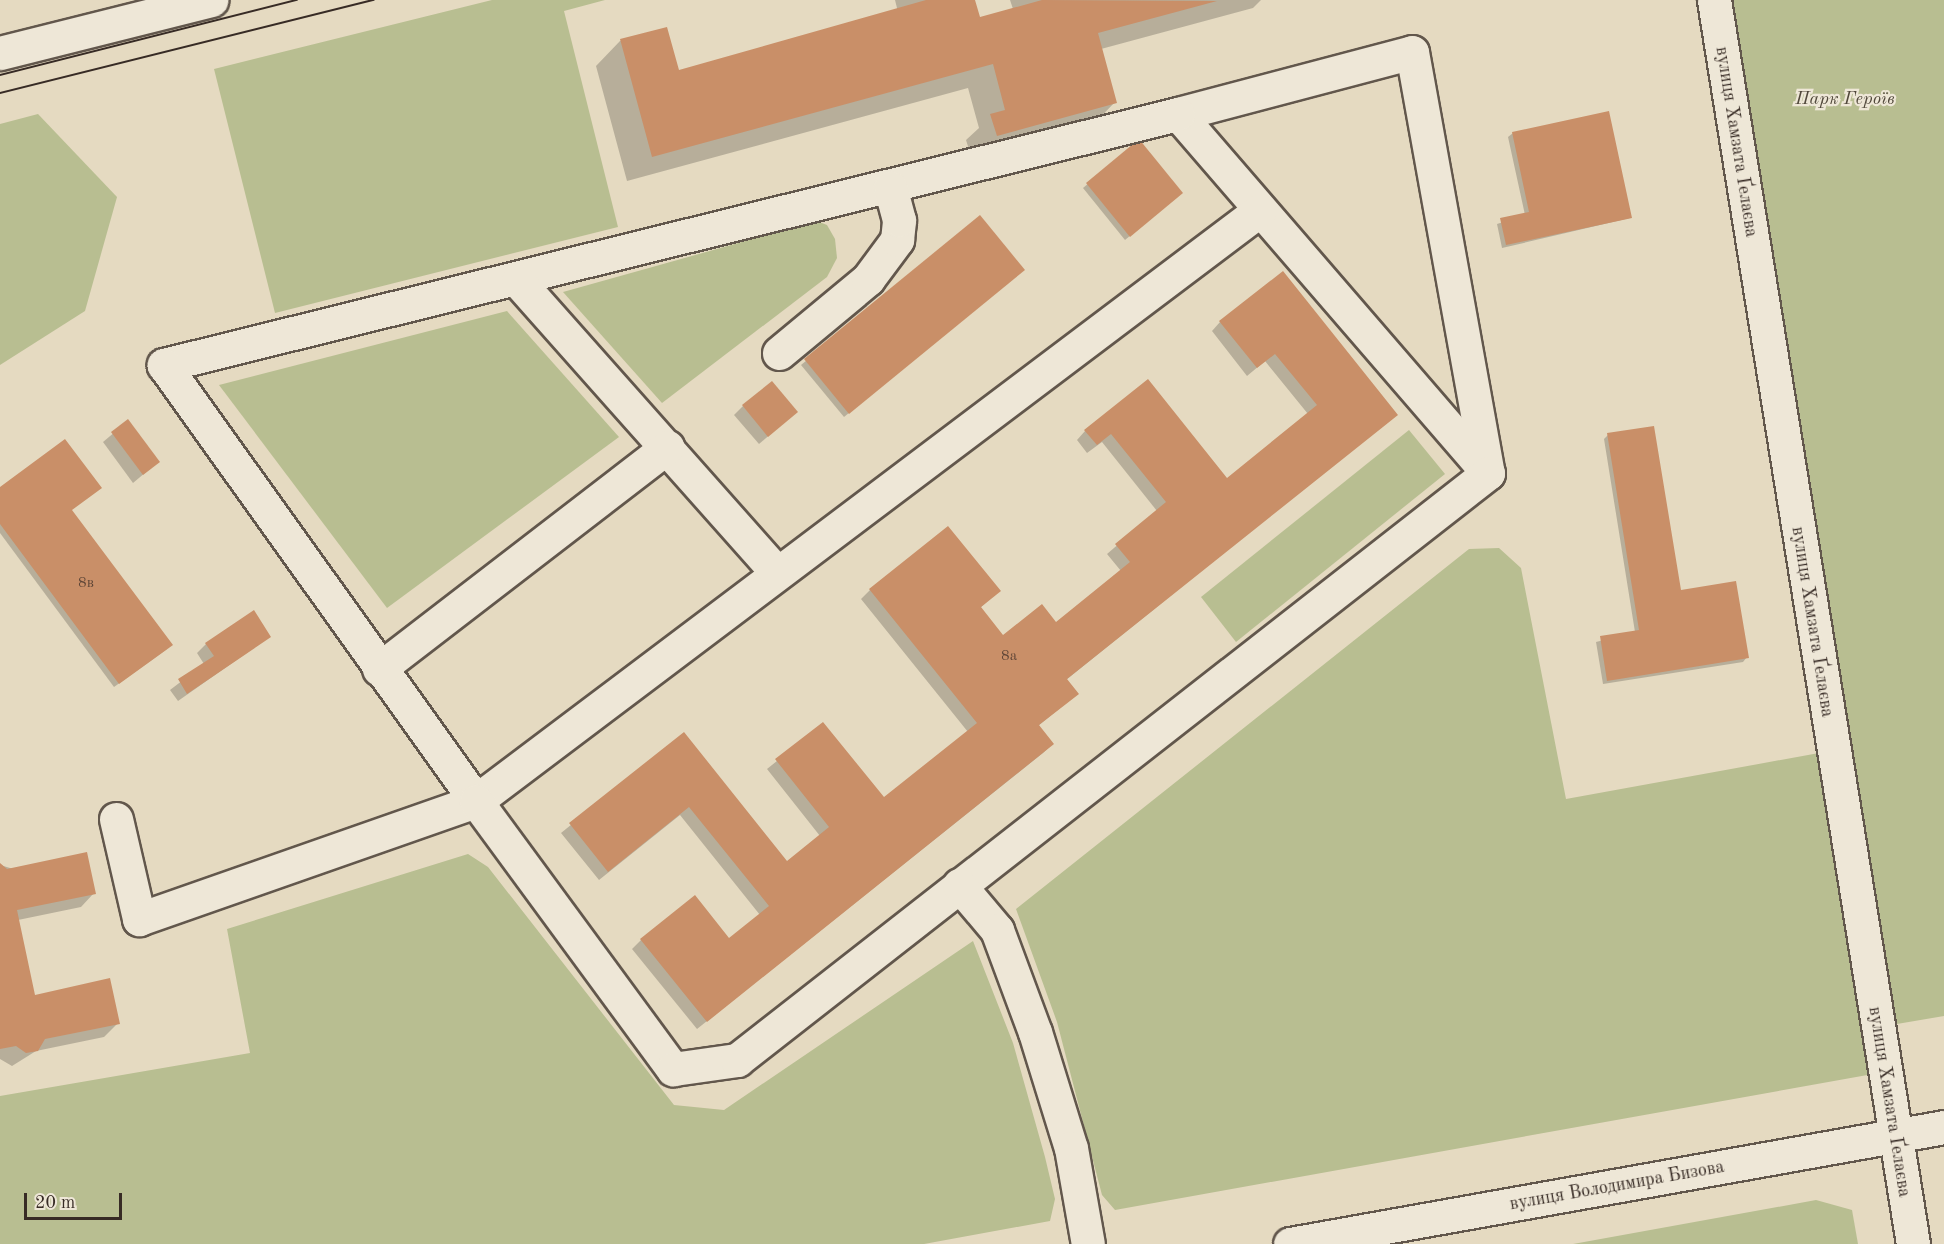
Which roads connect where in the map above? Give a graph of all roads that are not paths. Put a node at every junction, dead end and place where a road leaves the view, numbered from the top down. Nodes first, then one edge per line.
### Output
1 (211, 0) edge
2 (1714, 0) edge
3 (0, 53) edge
4 (1178, 114) junction
5 (890, 187) junction
6 (1260, 210) junction
7 (518, 281) junction
8 (779, 353) dead end
9 (667, 447) junction
10 (1488, 473) junction
11 (776, 572) junction
12 (379, 669) junction
13 (476, 801) junction
14 (116, 819) dead end
15 (958, 885) junction
16 (1944, 1128) edge
17 (1894, 1136) junction
18 (1088, 1244) edge
19 (1290, 1244) edge
20 (1913, 1244) edge

1 - 3 street
2 - 17 street, вулиця Хамзата Ґелаєва
4 - 5 street
4 - 6 street
4 - 10 street
5 - 7 street
5 - 8 street
6 - 10 street
6 - 11 street
7 - 9 street
7 - 12 street
9 - 11 street
9 - 12 street
10 - 15 street
11 - 13 street
12 - 13 street
13 - 14 street
13 - 15 street
15 - 18 street
16 - 17 street, вулиця Володимира Бизова
17 - 19 street, вулиця Володимира Бизова
17 - 20 street, вулиця Хамзата Ґелаєва

